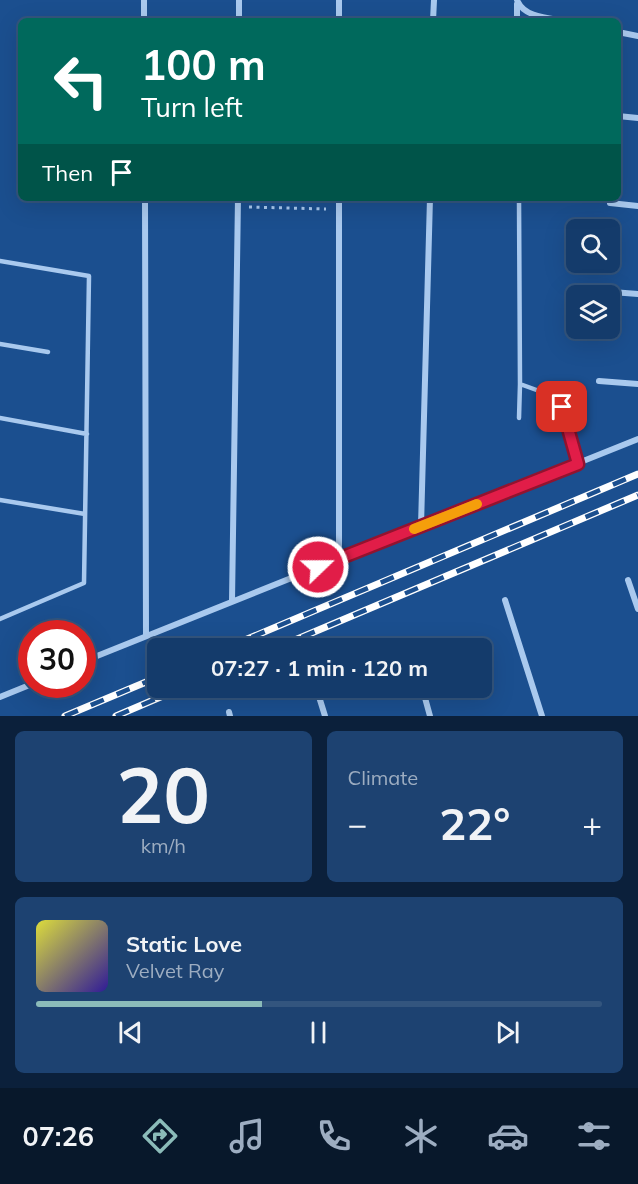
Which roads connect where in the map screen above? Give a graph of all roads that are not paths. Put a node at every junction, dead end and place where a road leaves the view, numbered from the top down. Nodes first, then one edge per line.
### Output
1 (144, 0) edge
2 (239, 0) edge
3 (339, 0) edge
4 (434, 0) edge
5 (517, 0) edge
6 (144, 18) edge
7 (239, 18) edge
8 (339, 18) edge
9 (433, 18) edge
10 (517, 18) edge
11 (552, 18) edge
12 (621, 33) edge
13 (638, 36) edge
14 (621, 116) edge
15 (638, 118) edge
16 (145, 201) edge
17 (238, 201) edge
18 (339, 201) edge
19 (430, 201) edge
20 (519, 201) edge
21 (610, 203) dead end
22 (638, 206) edge
23 (0, 261) edge
24 (620, 293) edge
25 (638, 294) edge
26 (0, 344) edge
27 (48, 352) dead end
28 (599, 381) dead end
29 (520, 384) junction
30 (638, 384) edge
31 (0, 418) edge
32 (519, 418) dead end
33 (87, 434) junction
34 (638, 440) edge
35 (578, 464) junction
36 (0, 500) edge
37 (85, 514) junction
38 (421, 526) junction
39 (339, 558) junction
40 (628, 580) dead end
41 (505, 600) dead end
42 (232, 601) junction
43 (638, 609) edge
44 (0, 619) edge
45 (146, 635) junction
46 (96, 656) edge
47 (18, 690) edge
48 (0, 697) edge
49 (319, 698) edge
50 (425, 698) edge
51 (325, 716) edge
52 (430, 716) edge
53 (542, 716) edge

1 - 6 street
2 - 7 street
3 - 8 street
4 - 9 street
5 - 10 street
5 - 11 street
12 - 13 street
14 - 15 street
16 - 45 street
17 - 42 street
18 - 39 street
19 - 38 street
20 - 29 lane
21 - 22 street
23 - 33 lane
24 - 25 street
26 - 27 lane
28 - 30 street
29 - 32 lane
29 - 35 lane
31 - 33 lane
33 - 37 lane
34 - 35 street
35 - 38 street
36 - 37 lane
37 - 44 lane
38 - 39 street
39 - 42 street
40 - 43 street
41 - 53 street
42 - 45 street
45 - 46 street
47 - 48 street
49 - 51 street
50 - 52 street

